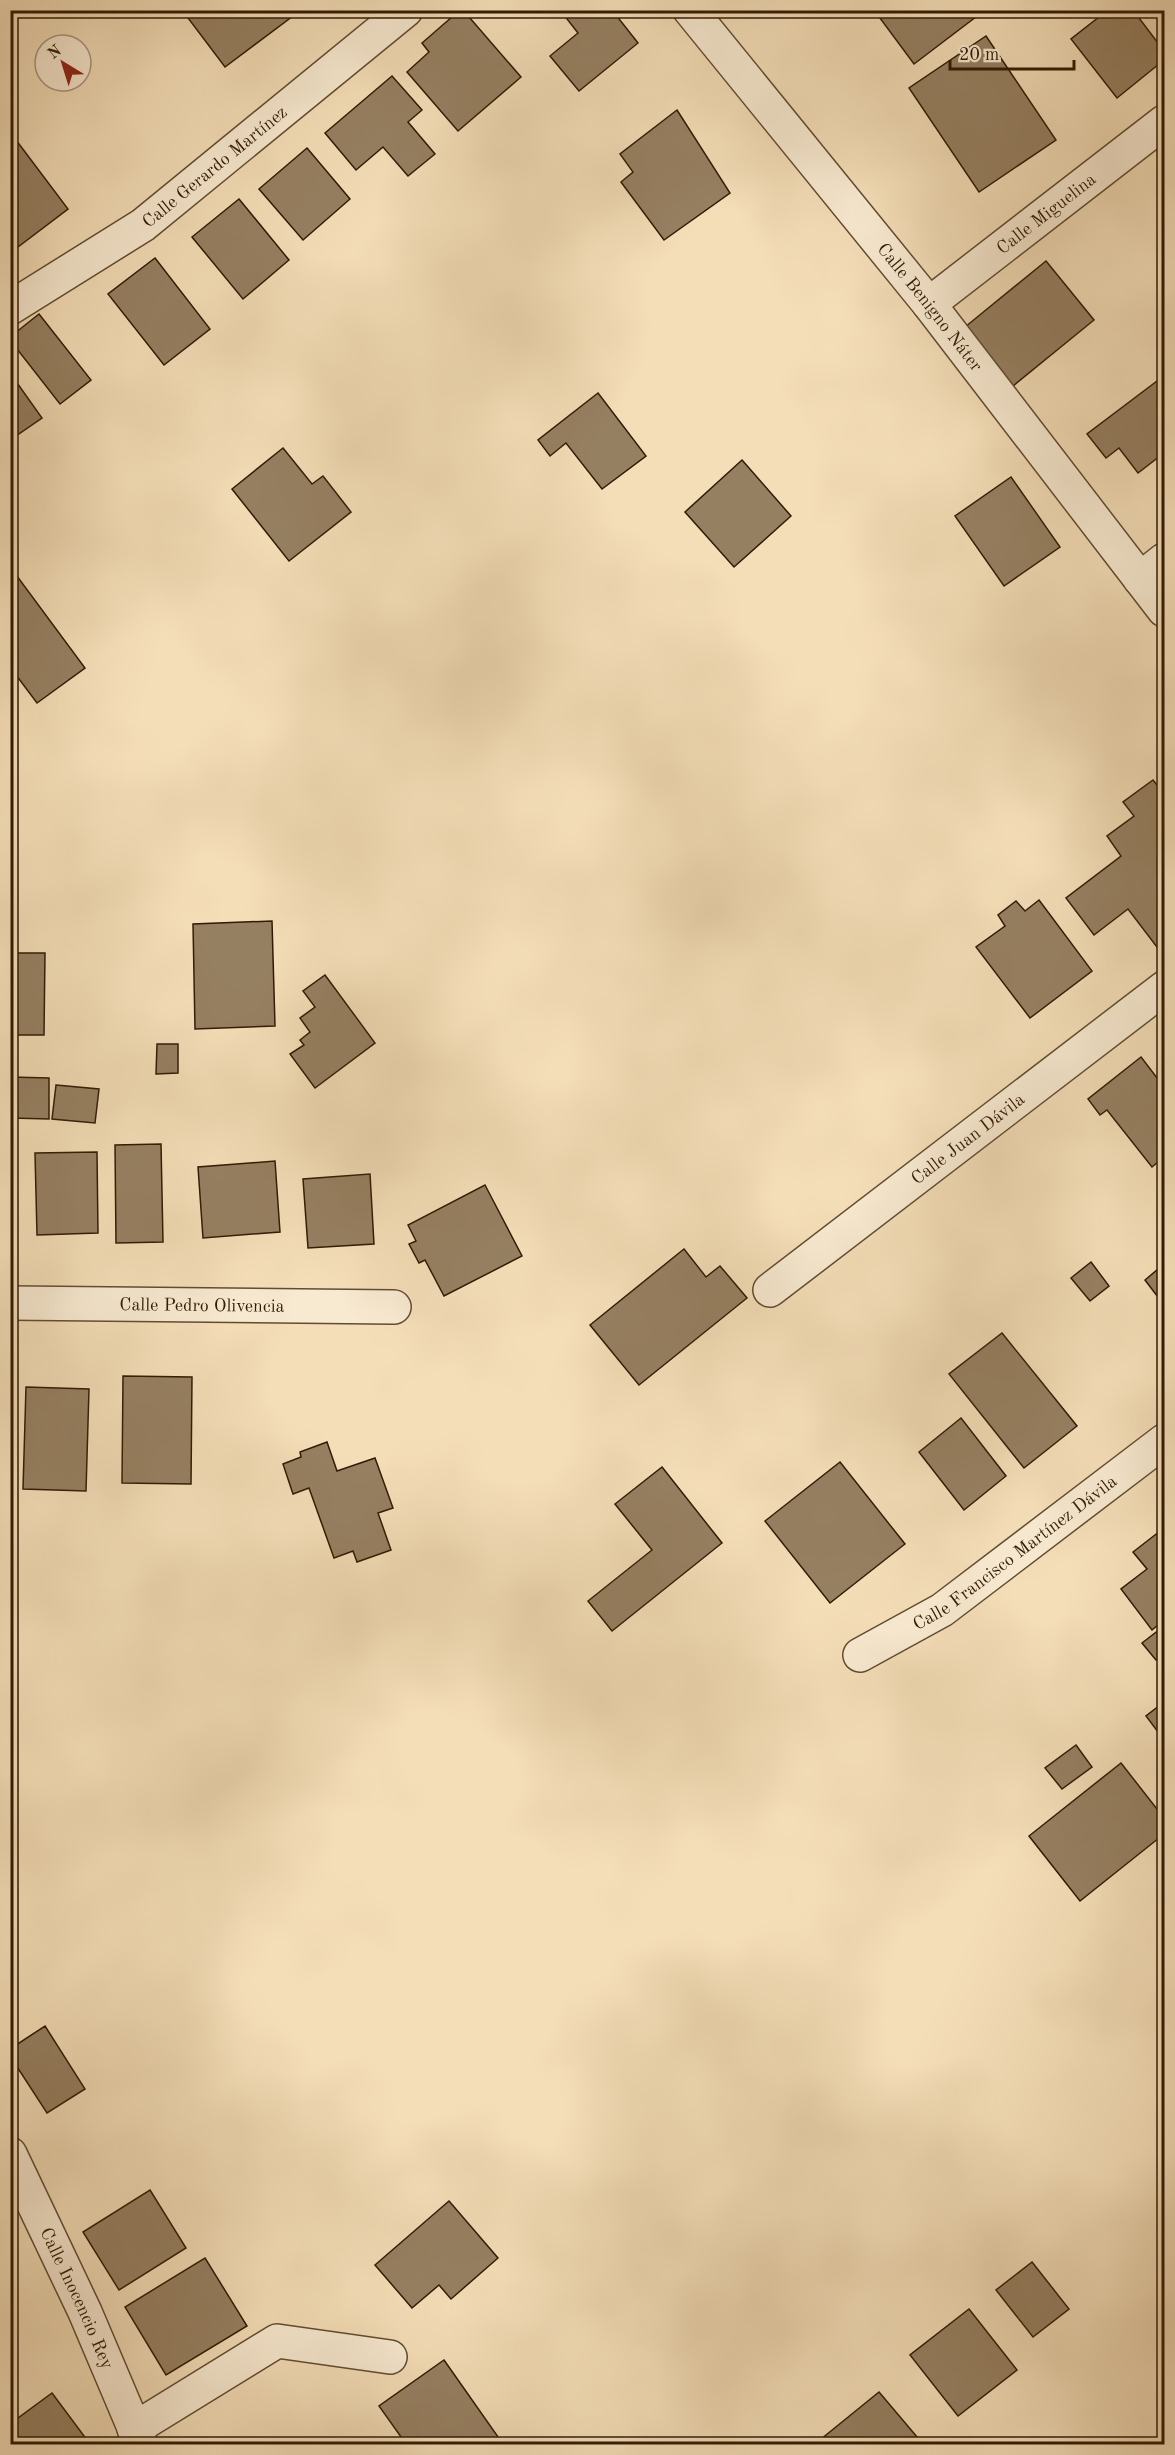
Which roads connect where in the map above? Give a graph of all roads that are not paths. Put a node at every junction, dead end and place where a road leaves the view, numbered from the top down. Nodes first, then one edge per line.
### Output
1 (406, 10) edge
2 (690, 10) edge
3 (1164, 122) edge
4 (929, 304) junction
5 (10, 308) edge
6 (1152, 569) edge
7 (1164, 610) edge
8 (1164, 988) edge
9 (770, 1290) dead end
10 (10, 1303) edge
11 (394, 1307) dead end
12 (1164, 1441) edge
13 (860, 1655) dead end
14 (10, 2154) edge
15 (390, 2357) dead end
16 (138, 2437) edge

1 - 5 street, Calle Gerardo Martínez
2 - 4 street, Calle Benigno Náter
3 - 4 street, Calle Miguelina
4 - 6 street, Calle Benigno Náter
6 - 7 street, Calle Benigno Náter
8 - 9 street, Calle Juan Dávila
10 - 11 street, Calle Pedro Olivencia
12 - 13 street, Calle Francisco Martínez Dávila
14 - 16 street, Calle Inocencio Rey
15 - 16 street

